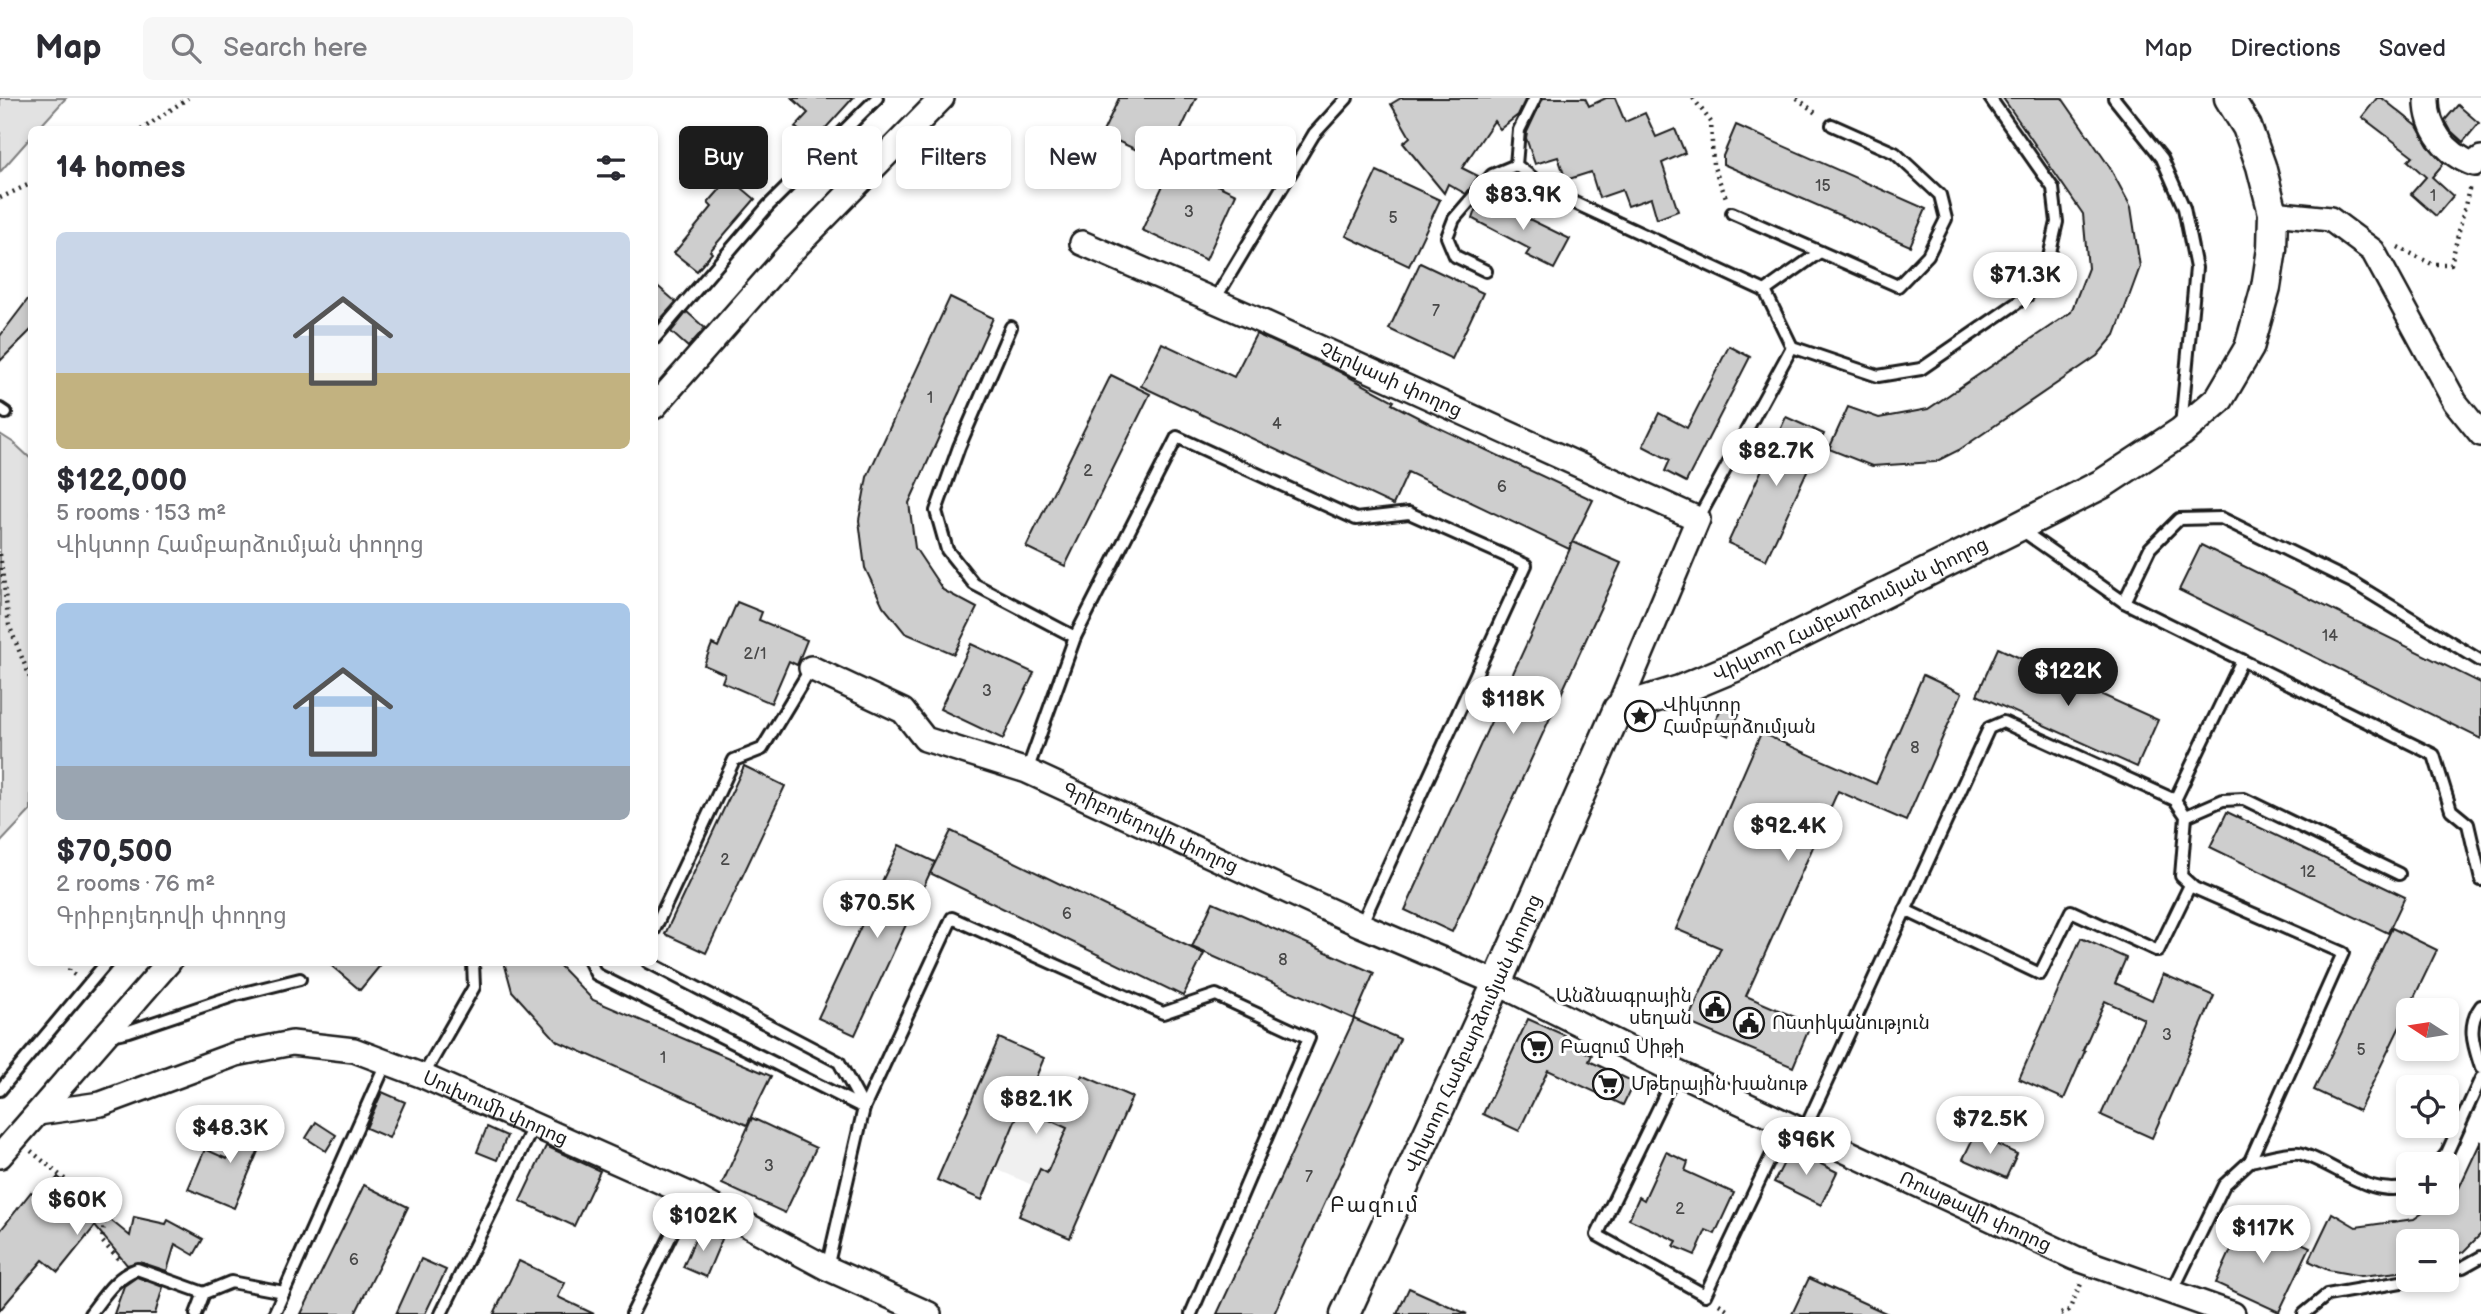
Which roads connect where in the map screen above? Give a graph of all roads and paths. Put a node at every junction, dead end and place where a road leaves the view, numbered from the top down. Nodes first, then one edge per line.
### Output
1 (188, 98) edge
2 (877, 98) edge
3 (942, 98) edge
4 (1347, 98) edge
5 (1535, 98) edge
6 (1693, 98) edge
7 (1797, 98) edge
8 (1990, 98) edge
9 (2114, 98) edge
10 (2229, 98) edge
11 (2427, 98) edge
12 (1832, 125) joint
13 (147, 126) edge
14 (2478, 161) edge
15 (1516, 164) junction
16 (28, 185) edge
17 (0, 198) edge
18 (1732, 213) joint
19 (2273, 213) junction
20 (1082, 243) dead end
21 (2373, 251) junction
22 (1820, 252) junction
23 (1486, 271) dead end
24 (1765, 291) junction
25 (1214, 300) junction
26 (1011, 327) dead end
27 (658, 334) edge
28 (1792, 347) junction
29 (658, 402) edge
30 (2181, 432) junction
31 (2481, 434) edge
32 (1699, 519) junction
33 (2018, 527) junction
34 (0, 554) edge
35 (2124, 602) junction
36 (1075, 637) junction
37 (2242, 660) junction
38 (2481, 661) edge
39 (811, 668) joint
40 (28, 673) edge
41 (1618, 709) junction
42 (1027, 771) junction
43 (2175, 800) junction
44 (2186, 816) junction
45 (2399, 874) dead end
46 (2481, 880) edge
47 (2190, 884) junction
48 (1905, 910) junction
49 (658, 922) edge
50 (1361, 925) junction
51 (104, 966) edge
52 (165, 966) edge
53 (473, 966) edge
54 (592, 966) edge
55 (656, 966) edge
56 (300, 979) dead end
57 (1497, 983) junction
58 (2481, 1006) edge
59 (104, 1036) junction
60 (386, 1063) junction
61 (2481, 1068) edge
62 (1676, 1072) junction
63 (423, 1076) junction
64 (2481, 1078) edge
65 (0, 1090) edge
66 (864, 1108) junction
67 (38, 1113) junction
68 (534, 1124) junction
69 (1795, 1127) junction
70 (16, 1138) junction
71 (2447, 1152) edge
72 (0, 1156) edge
73 (2250, 1161) junction
74 (2396, 1190) edge
75 (691, 1195) junction
76 (2481, 1257) edge
77 (2091, 1263) junction
78 (827, 1268) junction
79 (2459, 1268) edge
80 (137, 1269) junction
81 (2396, 1283) edge
82 (284, 1292) junction
83 (2172, 1292) junction
84 (204, 1293) junction
85 (90, 1314) edge
86 (196, 1314) edge
87 (274, 1314) edge
88 (441, 1314) edge
89 (632, 1314) edge
90 (929, 1314) edge
91 (1191, 1314) edge
92 (1345, 1314) edge
93 (2061, 1314) edge
94 (2233, 1314) edge
95 (2304, 1314) edge

1 - 13 path
2 - 27 lane
3 - 29 street
4 - 25 lane
5 - 15 lane
6 - 18 path
7 - 12 path
8 - 28 lane
9 - 30 lane
10 - 19 street, Վիկտոր Համբարձումյան փողոց
11 - 14 street
12 - 22 lane
14 - 21 path
15 - 23 lane
15 - 24 lane
16 - 17 path
18 - 22 lane
19 - 21 street
19 - 30 street, Վիկտոր Համբարձումյան փողոց
20 - 25 street, Չերկասի փողոց
21 - 31 street
22 - 24 lane
24 - 28 lane
25 - 32 street, Չերկասի փողոց
26 - 36 lane
28 - 32 lane
30 - 33 street, Վիկտոր Համբարձումյան փողոց
32 - 41 street
33 - 35 lane
33 - 41 street, Վիկտոր Համբարձումյան փողոց
34 - 40 path
35 - 37 lane
35 - 38 lane
36 - 42 lane
36 - 50 lane
37 - 43 lane
37 - 46 lane
39 - 42 street, Գրիբոյեդովի փողոց
39 - 49 lane
41 - 57 street, Վիկտոր Համբարձումյան փողոց
42 - 50 street, Գրիբոյեդովի փողոց
43 - 44 lane
43 - 48 lane
44 - 45 lane
44 - 47 lane
47 - 48 lane
47 - 73 lane
48 - 69 lane
50 - 57 street, Գրիբոյեդովի փողոց
51 - 65 lane
52 - 59 street
53 - 63 lane
54 - 66 lane
55 - 66 lane
56 - 59 lane
57 - 62 street, Ռուսթավի փողոց
57 - 92 street, Վիկտոր Համբարձումյան փողոց
58 - 61 lane
59 - 67 street
60 - 63 street, Սուխումի փողոց
60 - 67 street, Սուխումի փողոց
60 - 82 lane
62 - 69 street, Ռուսթավի փողոց
62 - 69 lane
63 - 68 street, Սուխումի փողոց
64 - 71 lane
66 - 78 lane
66 - 91 lane
67 - 70 street
68 - 75 street, Սուխումի փողոց
68 - 88 lane
69 - 77 street, Ռուսթավի փողոց
70 - 72 street
70 - 80 path
73 - 74 lane
73 - 83 lane
75 - 78 street, Սուխումի փողոց
75 - 89 lane
76 - 79 lane
77 - 83 street, Ռուսթավի փողոց
77 - 93 path
78 - 90 street, Սուխումի փողոց
80 - 84 lane
80 - 85 lane
81 - 95 lane
82 - 84 lane
82 - 87 lane
83 - 94 street, Ռուսթավի փողոց
84 - 86 lane

